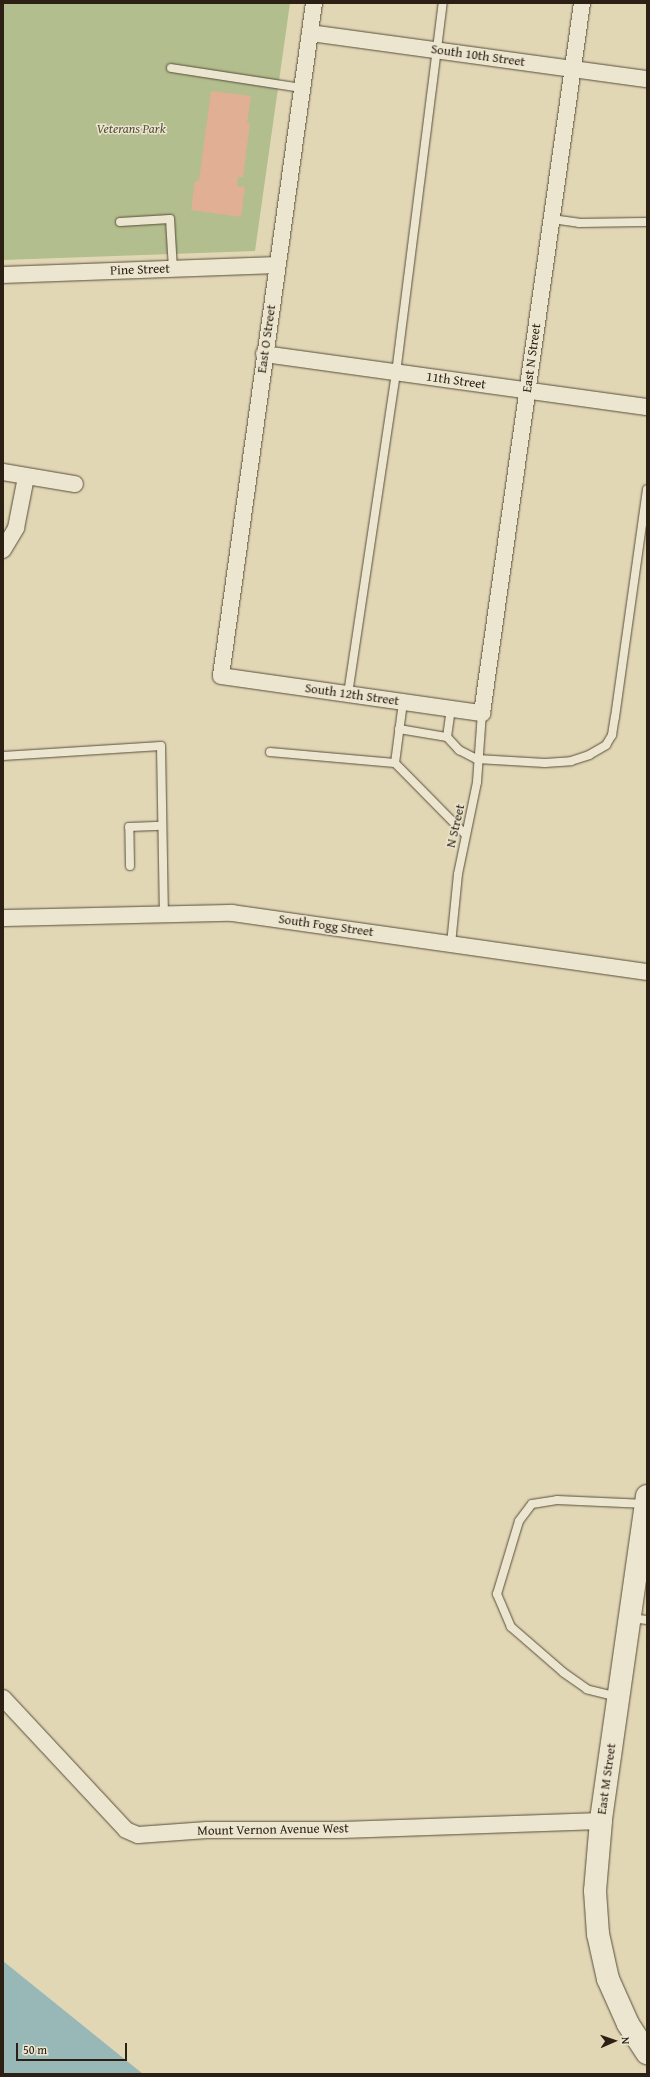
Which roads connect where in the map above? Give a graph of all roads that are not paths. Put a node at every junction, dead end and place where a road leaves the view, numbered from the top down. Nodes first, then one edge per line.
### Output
1 (314, 3) edge
2 (443, 3) edge
3 (582, 3) edge
4 (310, 33) junction
5 (436, 50) junction
6 (171, 68) dead end
7 (574, 69) junction
8 (647, 79) edge
9 (302, 88) junction
10 (552, 219) junction
11 (120, 222) dead end
12 (647, 222) edge
13 (277, 265) junction
14 (173, 269) junction
15 (3, 275) edge
16 (264, 354) junction
17 (396, 373) junction
18 (527, 391) junction
19 (647, 407) edge
20 (3, 472) edge
21 (26, 477) junction
22 (75, 484) dead end
23 (647, 489) edge
24 (3, 550) edge
25 (221, 676) joint
26 (348, 694) junction
27 (403, 702) junction
28 (451, 709) junction
29 (482, 713) junction
30 (399, 729) junction
31 (447, 737) junction
32 (270, 752) dead end
33 (3, 756) edge
34 (477, 759) junction
35 (395, 763) junction
36 (162, 826) junction
37 (465, 834) junction
38 (130, 866) dead end
39 (164, 914) junction
40 (3, 918) edge
41 (451, 944) junction
42 (647, 972) edge
43 (646, 1500) edge
44 (639, 1619) edge
45 (619, 1697) junction
46 (3, 1698) edge
47 (602, 1821) junction
48 (647, 2053) edge

1 - 4 street, East O Street
2 - 5 lane
3 - 7 street, East N Street
4 - 5 street, South 10th Street
4 - 9 street, East O Street
5 - 7 street, South 10th Street
5 - 17 lane
6 - 9 lane
7 - 8 street, South 10th Street
7 - 10 street, East N Street
9 - 13 street, East O Street
10 - 12 lane
10 - 18 street, East N Street
11 - 14 lane
13 - 14 street, Pine Street
13 - 16 street, East O Street
14 - 15 street, Pine Street
16 - 17 street, 11th Street
16 - 25 street, East O Street
17 - 18 street, 11th Street
17 - 26 lane
18 - 19 street, 11th Street
18 - 29 street, East N Street
20 - 21 street
21 - 22 street
21 - 24 street
23 - 34 lane
25 - 26 street, South 12th Street
26 - 27 street, South 12th Street
27 - 28 street, South 12th Street
27 - 30 lane
28 - 29 street, South 12th Street
28 - 31 lane
29 - 34 lane, N Street
30 - 31 lane
30 - 35 lane
31 - 34 lane
32 - 35 lane
33 - 36 lane
34 - 37 lane, N Street
35 - 37 lane
36 - 38 lane
36 - 39 lane
37 - 41 lane, N Street
39 - 40 street, South Fogg Street
39 - 41 street, South Fogg Street
41 - 42 street, South Fogg Street
43 - 44 street, East M Street
43 - 45 lane
44 - 45 street, East M Street
45 - 47 street, East M Street
46 - 47 street, Mount Vernon Avenue West
47 - 48 street, East M Street

